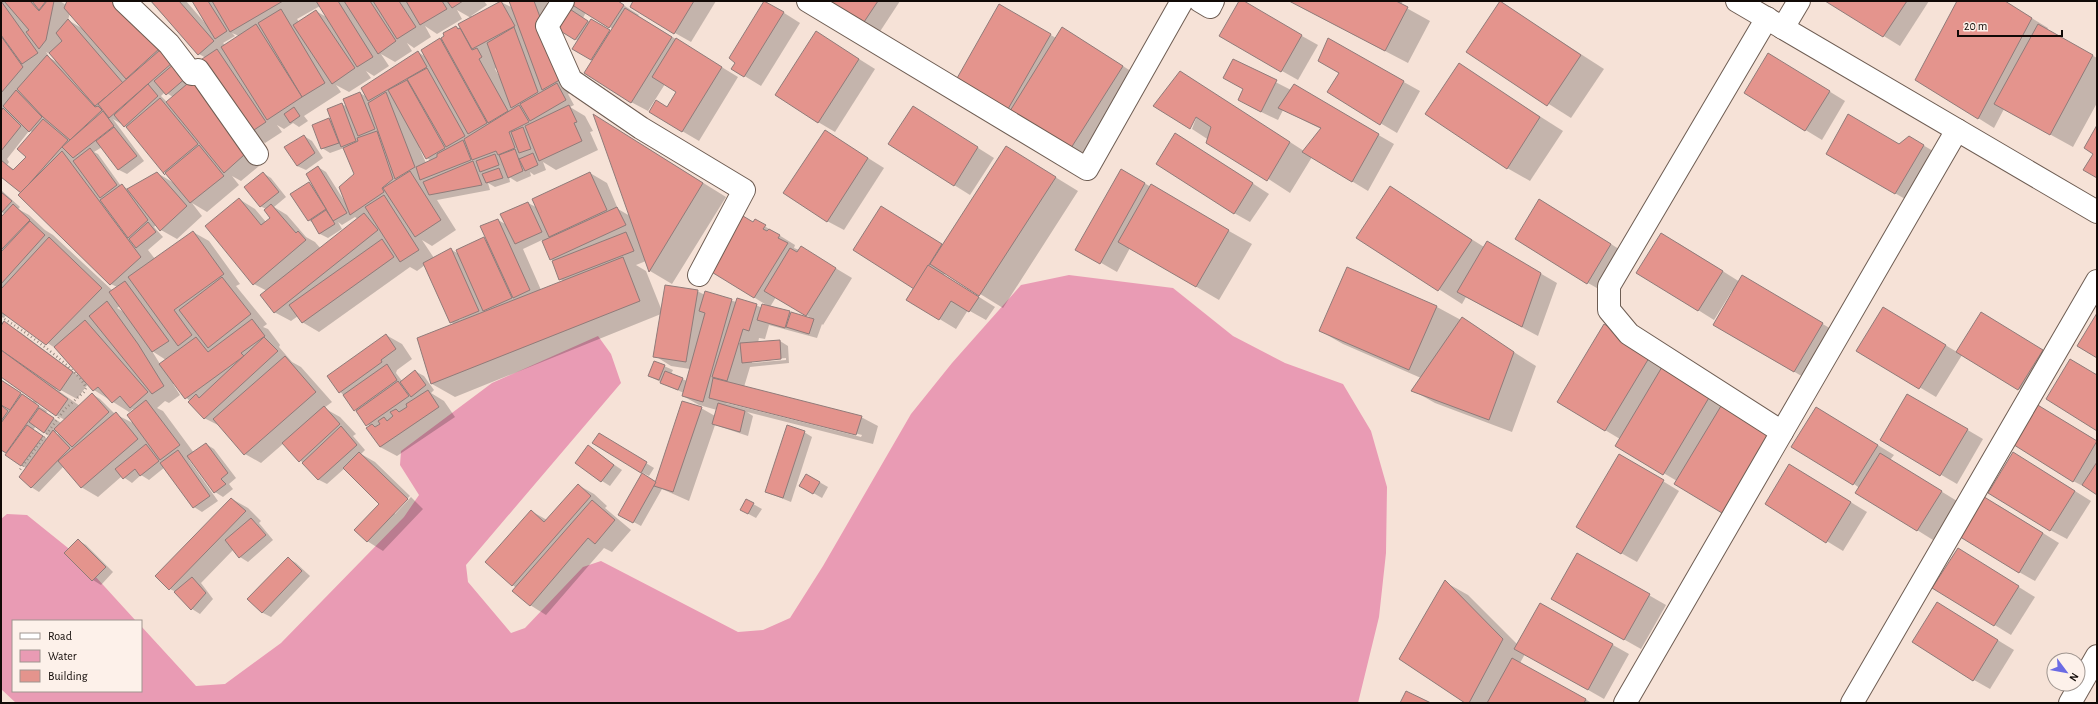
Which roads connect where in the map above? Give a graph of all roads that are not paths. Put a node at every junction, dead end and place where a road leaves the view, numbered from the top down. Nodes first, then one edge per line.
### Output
1 (124, 1) edge
2 (563, 1) edge
3 (808, 1) edge
4 (1182, 1) edge
5 (1200, 1) edge
6 (1213, 1) edge
7 (1737, 1) edge
8 (1799, 1) edge
9 (1775, 23) junction
10 (1957, 130) junction
11 (257, 154) dead end
12 (2097, 212) edge
13 (699, 275) dead end
14 (2097, 281) edge
15 (1782, 432) junction
16 (2097, 656) edge
17 (1625, 703) edge
18 (1852, 703) edge
19 (2070, 703) edge

1 - 11 street
2 - 13 street
3 - 4 street
5 - 6 street
7 - 9 street
8 - 9 street
9 - 10 street
9 - 15 street
10 - 12 street
10 - 15 street
14 - 18 street
15 - 17 street
16 - 19 street

